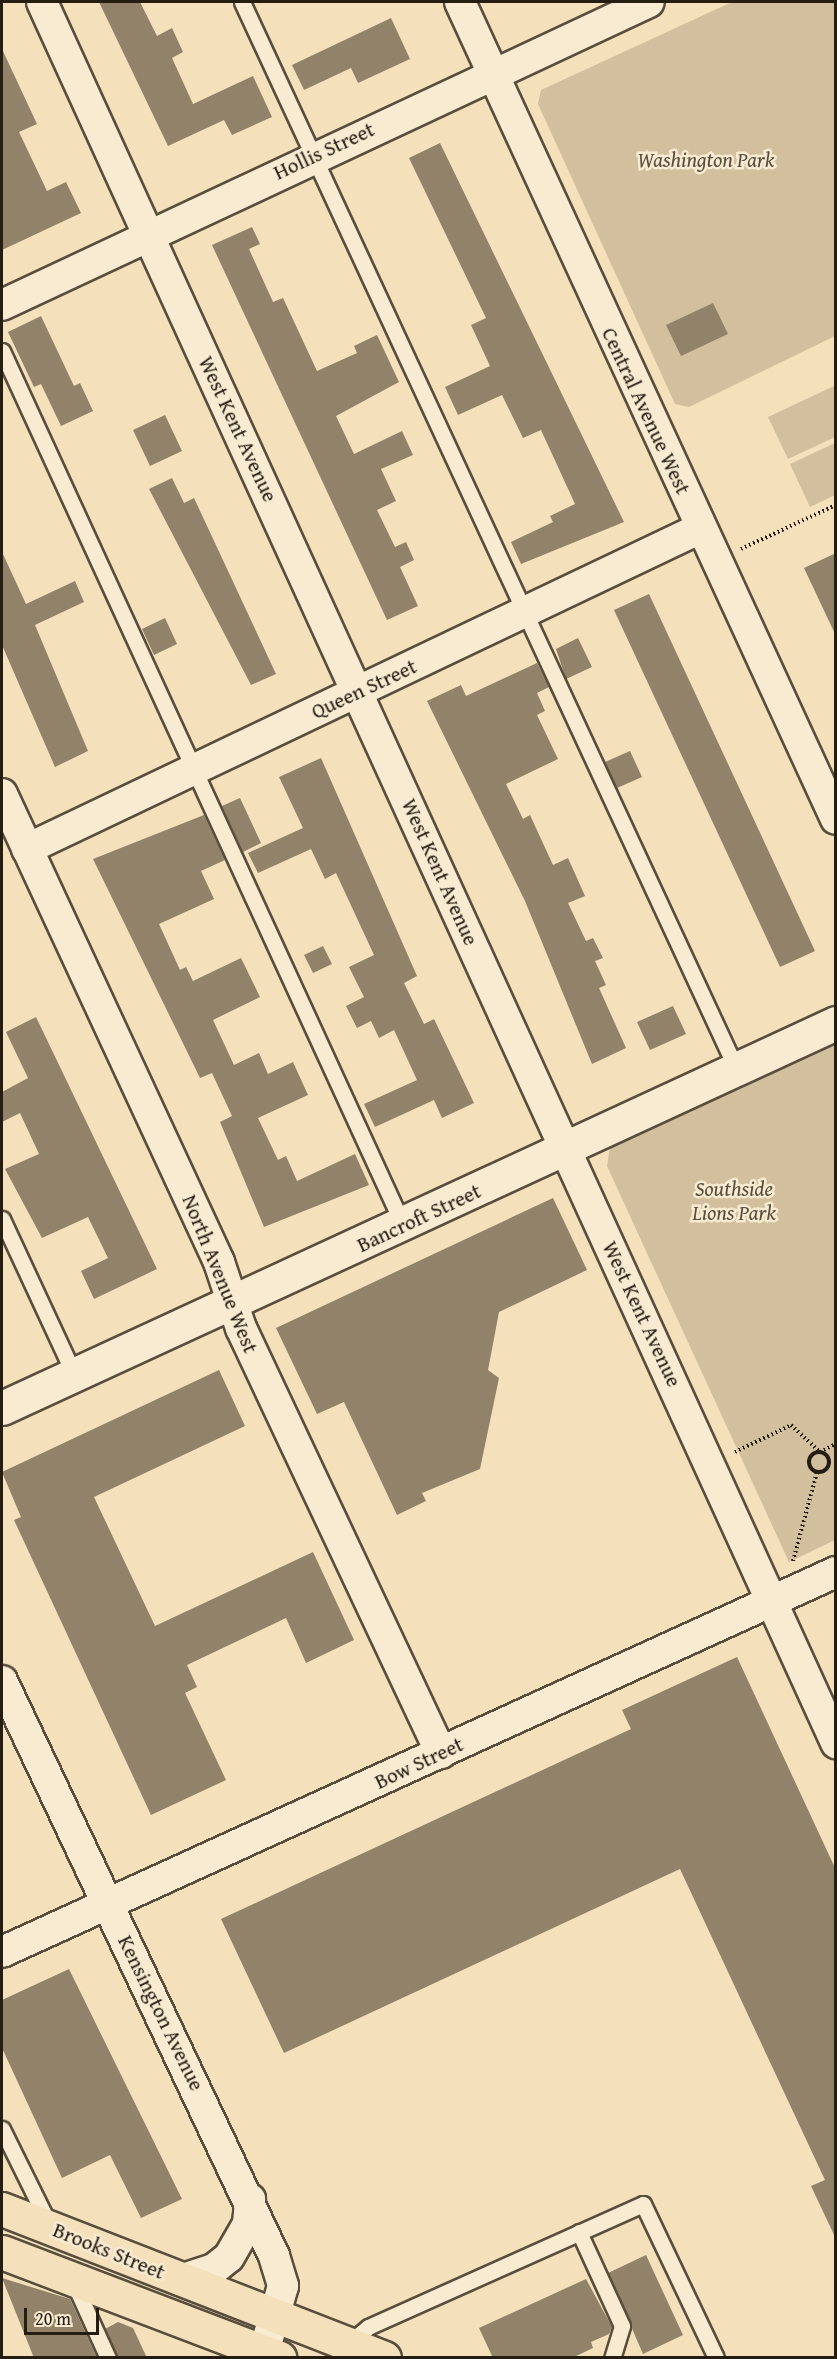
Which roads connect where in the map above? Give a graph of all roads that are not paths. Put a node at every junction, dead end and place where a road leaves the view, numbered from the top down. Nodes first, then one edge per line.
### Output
1 (42, 2) edge
2 (242, 2) edge
3 (460, 2) edge
4 (649, 2) edge
5 (492, 73) junction
6 (313, 157) junction
7 (149, 235) junction
8 (2, 305) edge
9 (2, 351) edge
10 (701, 528) junction
11 (526, 613) junction
12 (360, 692) junction
13 (192, 769) junction
14 (2, 794) edge
15 (836, 819) edge
16 (27, 849) junction
17 (836, 1023) edge
18 (736, 1068) junction
19 (565, 1150) junction
20 (2, 1219) edge
21 (403, 1225) junction
22 (232, 1304) junction
23 (75, 1376) junction
24 (2, 1408) edge
25 (836, 1572) edge
26 (771, 1600) junction
27 (2, 1681) edge
28 (836, 1743) edge
29 (441, 1753) junction
30 (109, 1906) junction
31 (2, 1952) edge
32 (2, 2129) edge
33 (250, 2199) junction
34 (2, 2209) edge
35 (51, 2227) junction
36 (579, 2232) junction
37 (2, 2252) edge
38 (72, 2279) junction
39 (180, 2280) junction
40 (276, 2318) junction
41 (346, 2351) edge
42 (271, 2355) edge
43 (108, 2358) edge
44 (384, 2358) edge
45 (612, 2358) edge
46 (716, 2358) edge

1 - 7 street, West Kent Avenue
2 - 6 lane
3 - 5 street, Central Avenue West
4 - 5 street, Hollis Street
5 - 6 street, Hollis Street
5 - 10 street, Central Avenue West
6 - 7 street, Hollis Street
6 - 11 lane
7 - 8 street, Hollis Street
7 - 12 street, West Kent Avenue
9 - 13 lane
10 - 11 street, Queen Street
10 - 15 street, Central Avenue West
11 - 12 street, Queen Street
11 - 18 lane
12 - 13 street, Queen Street
12 - 19 street, West Kent Avenue
13 - 16 street, Queen Street
13 - 21 lane
14 - 16 street, North Avenue West
16 - 22 street, North Avenue West
17 - 18 street, Bancroft Street
18 - 19 street, Bancroft Street
19 - 21 street, Bancroft Street
19 - 26 street, West Kent Avenue
20 - 23 lane
21 - 22 street, Bancroft Street
22 - 23 street, Bancroft Street
22 - 29 street, North Avenue West
23 - 24 street, Bancroft Street
25 - 26 street, Bow Street
26 - 28 street, West Kent Avenue
26 - 29 street, Bow Street
27 - 30 street, Kensington Avenue
29 - 30 street, Bow Street
30 - 31 street, Bow Street
30 - 33 street, Kensington Avenue
32 - 35 lane
33 - 39 street
33 - 40 street, Kensington Avenue
34 - 35 highway, Brooks Street
35 - 39 highway, Brooks Street
36 - 41 lane
36 - 45 lane
36 - 46 lane
37 - 38 highway, Brooks Street
38 - 42 highway, Brooks Street
38 - 43 lane
39 - 40 highway, Brooks Street
40 - 41 highway, Brooks Street
40 - 42 street, Kensington Avenue
41 - 44 highway, Brooks Street

